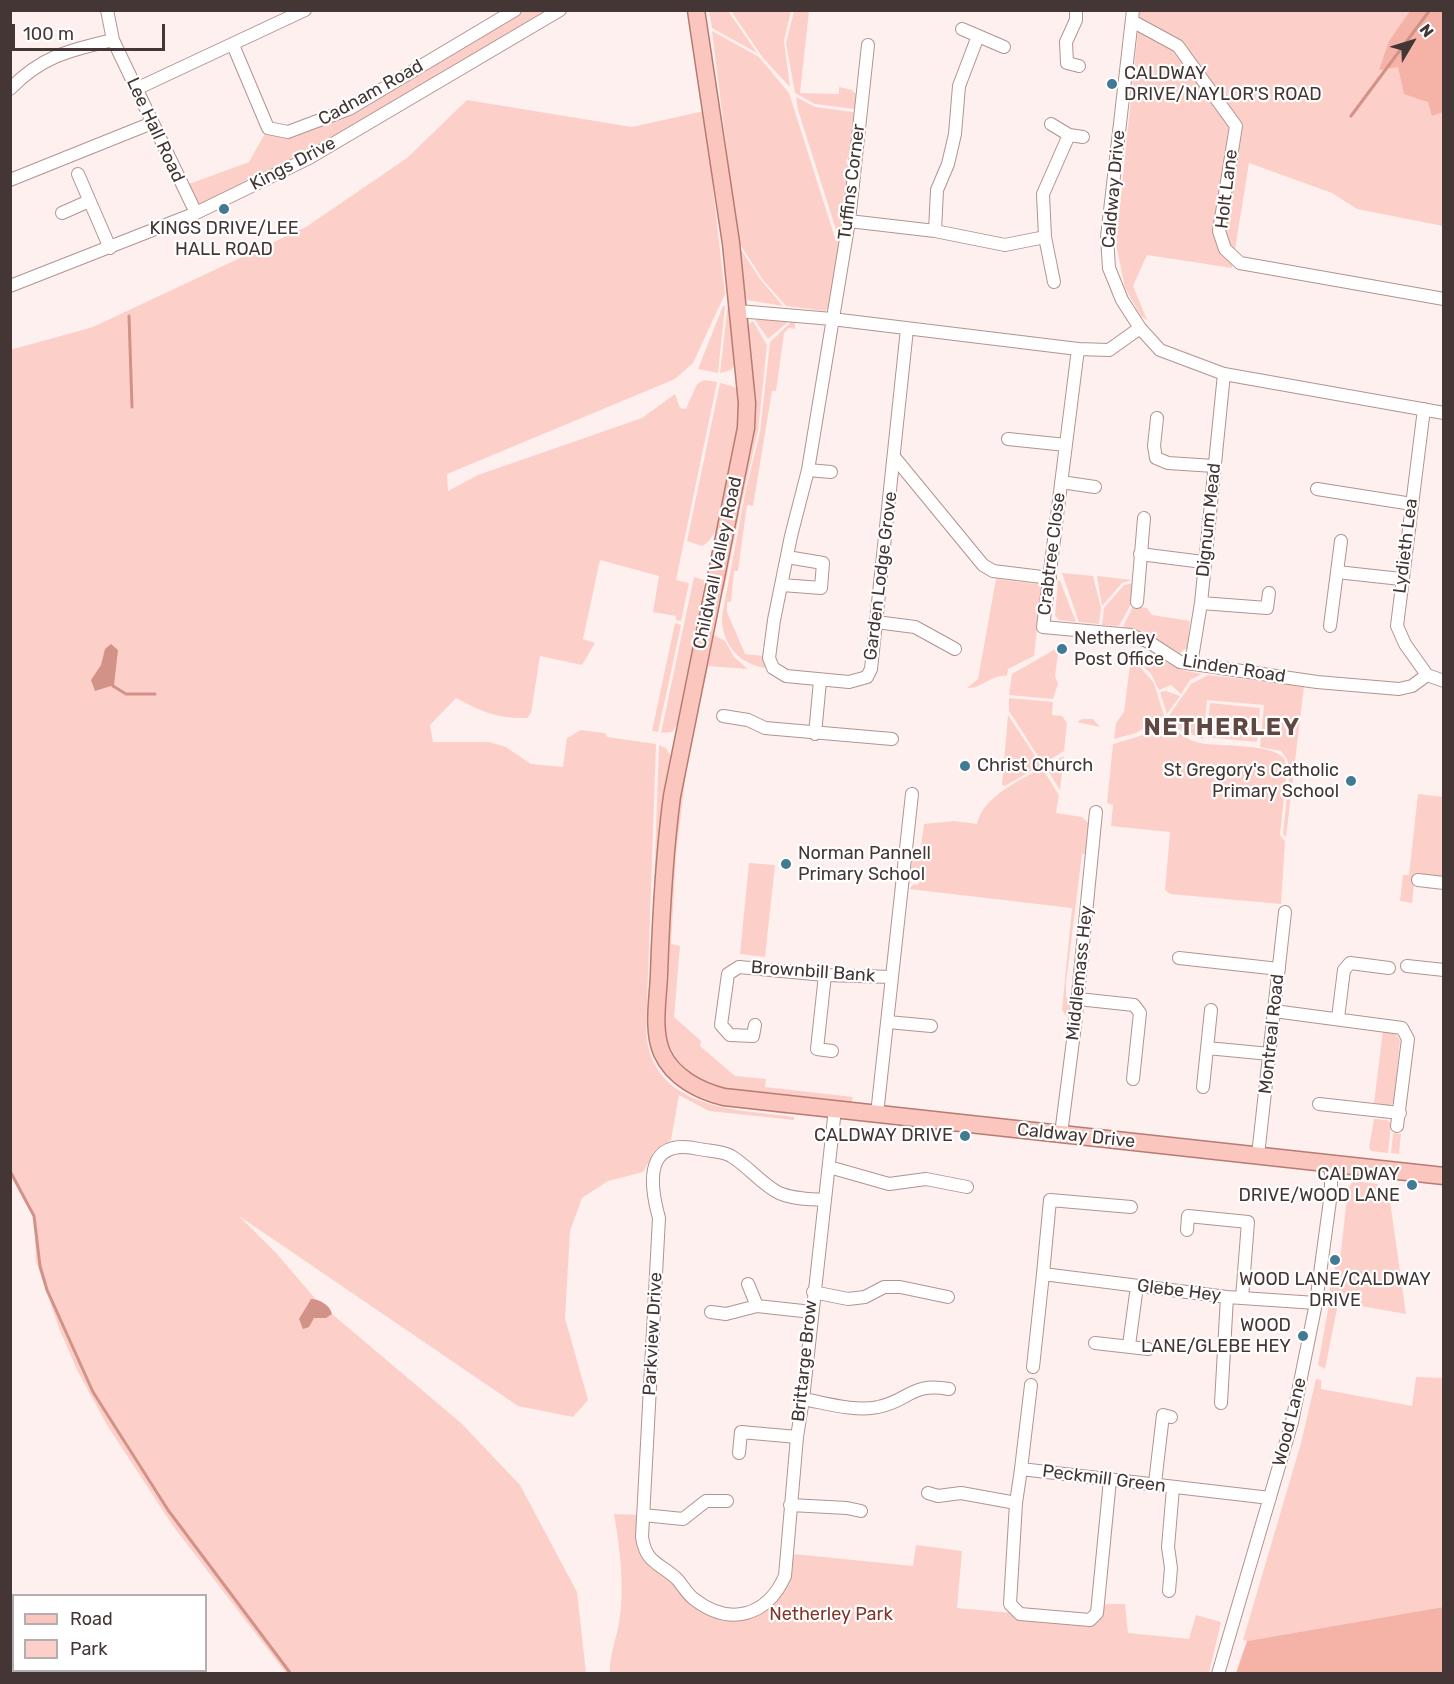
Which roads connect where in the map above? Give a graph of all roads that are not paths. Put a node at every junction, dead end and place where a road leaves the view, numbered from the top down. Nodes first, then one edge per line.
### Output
1 (106, 10) edge
2 (305, 10) edge
3 (515, 10) edge
4 (561, 10) edge
5 (696, 10) edge
6 (1076, 10) edge
7 (1132, 16) edge
8 (962, 29) dead end
9 (978, 36) junction
10 (113, 40) junction
11 (233, 45) junction
12 (868, 45) dead end
13 (1004, 47) dead end
14 (1079, 66) dead end
15 (12, 68) dead end
16 (23, 76) junction
17 (10, 89) edge
18 (136, 89) junction
19 (152, 123) junction
20 (1051, 124) dead end
21 (1069, 135) junction
22 (1083, 137) dead end
23 (78, 174) dead end
24 (10, 180) edge
25 (89, 201) junction
26 (62, 213) dead end
27 (196, 213) junction
28 (849, 221) junction
29 (935, 231) junction
30 (1045, 237) junction
31 (110, 248) junction
32 (1054, 282) dead end
33 (11, 284) edge
34 (1443, 299) edge
35 (738, 310) junction
36 (831, 319) junction
37 (1140, 328) junction
38 (908, 329) junction
39 (1078, 349) junction
40 (1224, 374) junction
41 (1424, 409) junction
42 (1443, 413) edge
43 (1157, 418) dead end
44 (1008, 439) dead end
45 (1066, 445) junction
46 (895, 458) junction
47 (1214, 466) junction
48 (808, 470) junction
49 (831, 472) dead end
50 (1061, 482) junction
51 (1095, 487) dead end
52 (1317, 489) dead end
53 (1412, 504) junction
54 (1144, 518) dead end
55 (1341, 541) dead end
56 (1140, 554) junction
57 (787, 557) junction
58 (1203, 562) junction
59 (1337, 572) junction
60 (1050, 578) junction
61 (1401, 579) junction
62 (782, 585) junction
63 (1269, 593) dead end
64 (1137, 602) dead end
65 (1201, 603) junction
66 (876, 622) junction
67 (1330, 626) dead end
68 (1043, 627) joint
69 (955, 649) dead end
70 (1191, 664) junction
71 (1427, 675) junction
72 (820, 681) junction
73 (1443, 681) edge
74 (723, 716) dead end
75 (815, 734) junction
76 (892, 739) dead end
77 (912, 794) dead end
78 (1096, 812) dead end
79 (1418, 880) dead end
80 (1443, 882) edge
81 (1285, 912) dead end
82 (1179, 958) dead end
83 (1407, 966) dead end
84 (1389, 968) dead end
85 (1279, 969) junction
86 (1443, 970) edge
87 (825, 975) junction
88 (892, 978) junction
89 (1078, 999) junction
90 (1211, 1010) dead end
91 (1274, 1011) junction
92 (1338, 1018) junction
93 (888, 1022) junction
94 (755, 1025) dead end
95 (931, 1026) dead end
96 (1208, 1048) junction
97 (832, 1051) dead end
98 (1270, 1054) junction
99 (1133, 1079) dead end
100 (1203, 1087) dead end
101 (709, 1094) joint
102 (1319, 1104) dead end
103 (835, 1109) junction
104 (1400, 1113) junction
105 (877, 1114) junction
106 (1397, 1126) dead end
107 (1061, 1134) junction
108 (1258, 1155) junction
109 (1331, 1165) junction
110 (829, 1167) junction
111 (1443, 1176) edge
112 (967, 1187) dead end
113 (824, 1200) junction
114 (1131, 1207) dead end
115 (1187, 1230) dead end
116 (1043, 1274) junction
117 (748, 1284) dead end
118 (1137, 1286) junction
119 (813, 1292) junction
120 (948, 1297) dead end
121 (1227, 1297) junction
122 (1242, 1298) junction
123 (1316, 1303) junction
124 (757, 1306) junction
125 (711, 1312) dead end
126 (812, 1312) junction
127 (1095, 1343) dead end
128 (1129, 1345) junction
129 (1148, 1349) dead end
130 (1033, 1367) dead end
131 (1031, 1385) dead end
132 (949, 1389) dead end
133 (803, 1399) junction
134 (1221, 1403) dead end
135 (1171, 1417) dead end
136 (796, 1437) junction
137 (739, 1454) dead end
138 (1021, 1469) junction
139 (1110, 1480) junction
140 (1155, 1483) junction
141 (1173, 1488) junction
142 (928, 1492) dead end
143 (1270, 1498) junction
144 (727, 1501) dead end
145 (1016, 1503) junction
146 (790, 1505) junction
147 (861, 1511) dead end
148 (643, 1515) junction
149 (1169, 1591) dead end
150 (764, 1606) joint
151 (1218, 1674) edge

1 - 10 street, Lee Hall Road
2 - 11 street
3 - 11 street, Cadnam Road
4 - 27 street, Kings Drive
5 - 35 main road, Childwall Valley Road
6 - 14 street
7 - 34 street, Holt Lane
7 - 37 street, Caldway Drive
8 - 9 street
9 - 13 street
9 - 29 street
10 - 16 street
10 - 18 street, Lee Hall Road
11 - 18 street
12 - 28 street, Tuffins Corner
15 - 16 street
16 - 17 street
18 - 19 street, Lee Hall Road
19 - 24 street
19 - 27 street, Lee Hall Road
20 - 21 street
21 - 22 street
21 - 30 street
23 - 25 street
25 - 26 street
25 - 31 street
27 - 31 street, Kings Drive
28 - 29 street
28 - 36 street, Tuffins Corner
29 - 30 street
30 - 32 street
31 - 33 street, Kings Drive
35 - 36 street
35 - 101 main road, Childwall Valley Road
36 - 38 street
36 - 48 street, Garden Lodge Grove
37 - 39 street
37 - 40 street, Caldway Drive
38 - 39 street
38 - 46 street, Garden Lodge Grove
39 - 45 street, Crabtree Close
40 - 41 street, Caldway Drive
40 - 47 street, Dignum Mead
41 - 42 street, Caldway Drive
41 - 53 street, Lydieth Lea
43 - 47 street
44 - 45 street
45 - 50 street, Crabtree Close
46 - 60 street
46 - 66 street, Garden Lodge Grove
47 - 58 street, Dignum Mead
48 - 49 street
48 - 57 street, Garden Lodge Grove
50 - 51 street, Crabtree Close
50 - 60 street, Crabtree Close
52 - 53 street
53 - 61 street, Lydieth Lea
54 - 56 street
55 - 59 street
56 - 58 street
56 - 64 street
57 - 62 street, Garden Lodge Grove
57 - 62 street
58 - 65 street, Dignum Mead
59 - 61 street
59 - 67 street
60 - 68 street, Crabtree Close
61 - 71 street, Lydieth Lea
62 - 72 street, Garden Lodge Grove
63 - 65 street
65 - 70 street, Dignum Mead
66 - 69 street
66 - 72 street, Garden Lodge Grove
68 - 70 street, Linden Road
70 - 71 street, Linden Road
71 - 73 street
72 - 75 street
74 - 75 street
75 - 76 street
77 - 88 street, Brownbill Bank
78 - 89 street, Middlemass Hey
79 - 80 street
81 - 85 street, Montreal Road
82 - 85 street
83 - 86 street
84 - 92 street
85 - 91 street, Montreal Road
87 - 88 street, Brownbill Bank
87 - 94 street, Brownbill Bank
87 - 97 street
88 - 93 street, Brownbill Bank
89 - 99 street
89 - 107 street, Middlemass Hey
90 - 96 street
91 - 92 street
91 - 98 street, Montreal Road
92 - 104 street
93 - 95 street
93 - 105 street, Brownbill Bank
96 - 98 street
96 - 100 street
98 - 108 street, Montreal Road
101 - 103 main road, Caldway Drive
102 - 104 street
103 - 105 main road, Caldway Drive
103 - 110 street, Brittarge Brow
104 - 106 street
105 - 107 main road, Caldway Drive
107 - 108 main road, Caldway Drive
108 - 109 main road, Caldway Drive
109 - 111 main road, Caldway Drive
109 - 123 street, Wood Lane
110 - 112 street
110 - 113 street, Brittarge Brow
113 - 119 street, Brittarge Brow
113 - 148 street, Parkview Drive
114 - 116 street
115 - 122 street
116 - 118 street, Glebe Hey
116 - 130 street
117 - 124 street
118 - 121 street, Glebe Hey
118 - 128 street
119 - 120 street
119 - 126 street, Brittarge Brow
121 - 122 street, Glebe Hey
121 - 134 street
122 - 123 street, Glebe Hey
123 - 143 street, Wood Lane
124 - 125 street
124 - 126 street
126 - 133 street, Brittarge Brow
127 - 128 street
128 - 129 street
131 - 138 street, Peckmill Green
132 - 133 street
133 - 136 street, Brittarge Brow
135 - 140 street
136 - 137 street
136 - 146 street, Brittarge Brow
138 - 139 street, Peckmill Green
138 - 145 street
139 - 140 street, Peckmill Green
139 - 145 street
140 - 141 street, Peckmill Green
141 - 143 street, Peckmill Green
141 - 149 street
142 - 145 street
143 - 151 street, Wood Lane
144 - 148 street
146 - 147 street
146 - 150 street, Brittarge Brow
148 - 150 street, Parkview Drive

